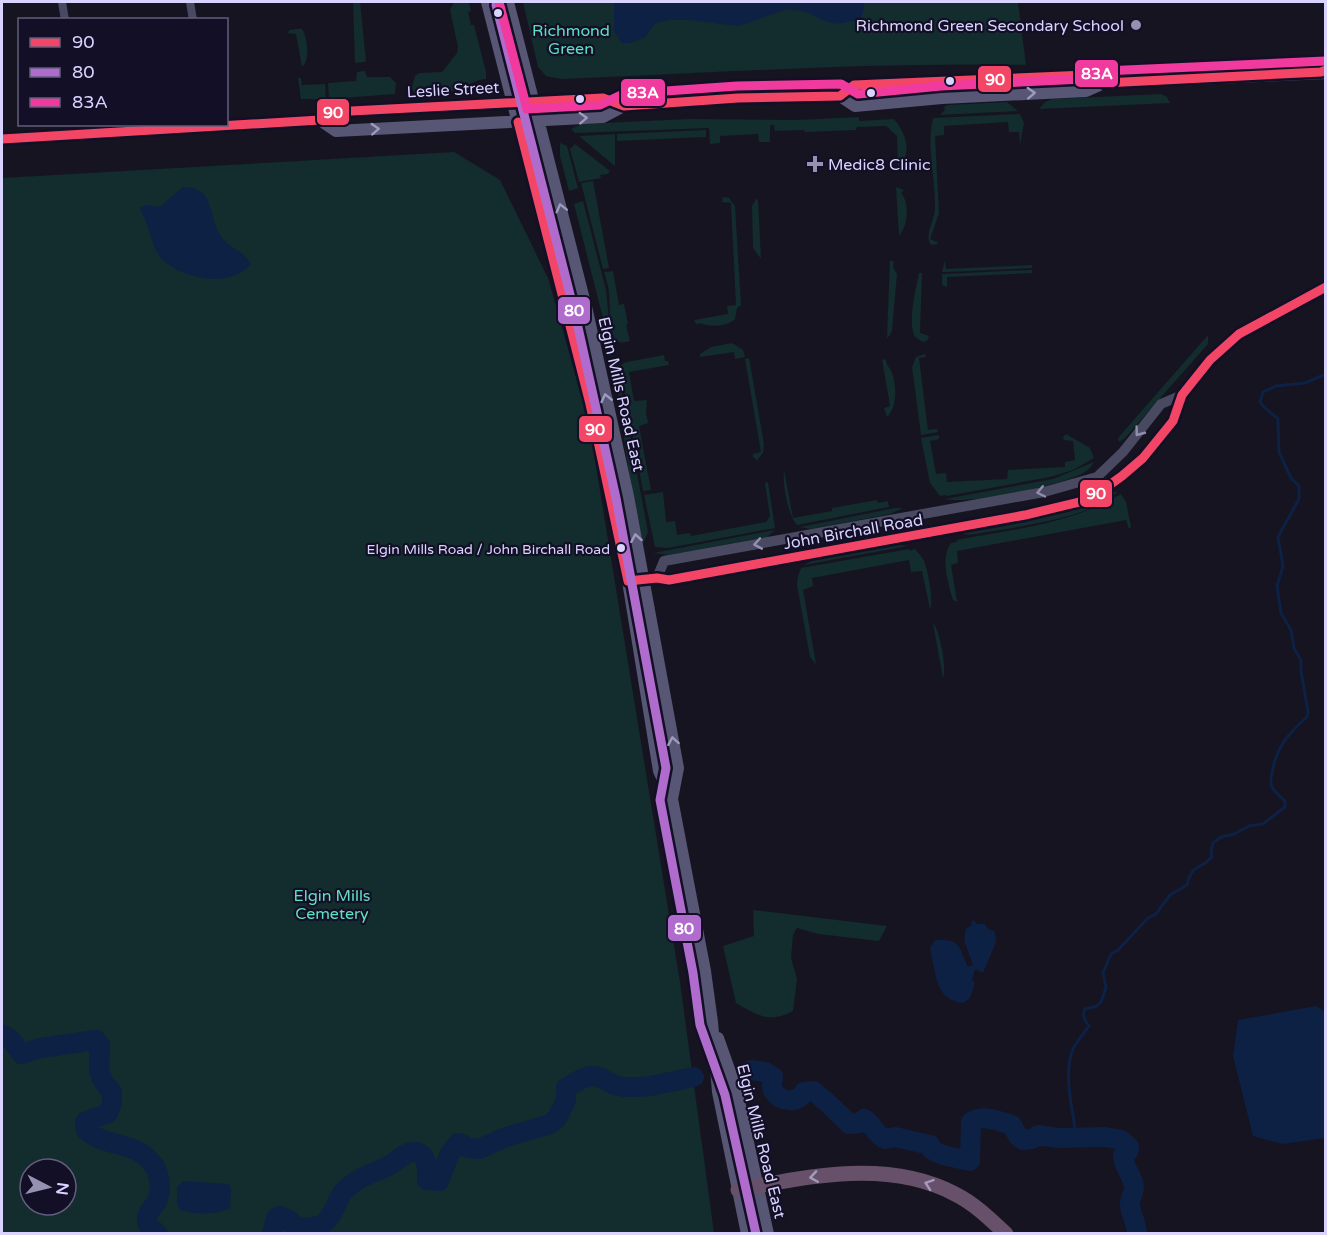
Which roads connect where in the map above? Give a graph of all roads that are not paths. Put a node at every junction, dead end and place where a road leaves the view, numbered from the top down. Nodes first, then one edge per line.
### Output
1 (62, 2) edge
2 (190, 2) edge
3 (487, 2) edge
4 (508, 2) edge
5 (65, 18) edge
6 (193, 18) edge
7 (1324, 72) edge
8 (1104, 82) junction
9 (840, 96) junction
10 (513, 102) junction
11 (535, 102) junction
12 (624, 106) junction
13 (320, 120) junction
14 (518, 122) junction
15 (539, 122) junction
16 (228, 125) edge
17 (220, 126) edge
18 (2, 139) edge
19 (1325, 287) edge
20 (1182, 395) junction
21 (657, 578) junction
22 (644, 579) junction
23 (628, 581) junction
24 (672, 799) junction
25 (712, 1022) junction
26 (758, 1186) junction
27 (738, 1190) junction
28 (747, 1233) edge
29 (768, 1233) edge
30 (1006, 1233) edge

1 - 5 street
2 - 6 street
3 - 10 main road, Elgin Mills Road East
4 - 11 main road, Elgin Mills Road East
7 - 8 main road, Leslie Street
8 - 9 main road, Leslie Street
9 -> 8 main road, Leslie Street
9 - 12 main road, Leslie Street
10 - 11 main road, Leslie Street
10 - 13 main road, Leslie Street
10 - 14 main road, Elgin Mills Road East
11 - 12 main road, Leslie Street
11 - 15 main road, Elgin Mills Road East
15 -> 12 main road, Leslie Street
13 -> 14 main road, Leslie Street
13 - 16 main road, Leslie Street
14 - 15 main road, Leslie Street
14 - 23 main road, Elgin Mills Road East
22 -> 15 main road, Elgin Mills Road East
17 - 18 main road, Leslie Street
19 - 20 street, John Birchall Road
20 -> 21 street, John Birchall Road
20 - 21 street, John Birchall Road
21 - 22 street, John Birchall Road
22 - 23 street, John Birchall Road
24 -> 22 main road, Elgin Mills Road East
23 - 24 main road, Elgin Mills Road East
24 - 25 main road, Elgin Mills Road East
25 - 26 main road, Elgin Mills Road East
25 - 27 main road, Elgin Mills Road East
26 - 27 highway
26 - 29 main road, Elgin Mills Road East
30 -> 26 highway
27 - 28 main road, Elgin Mills Road East

